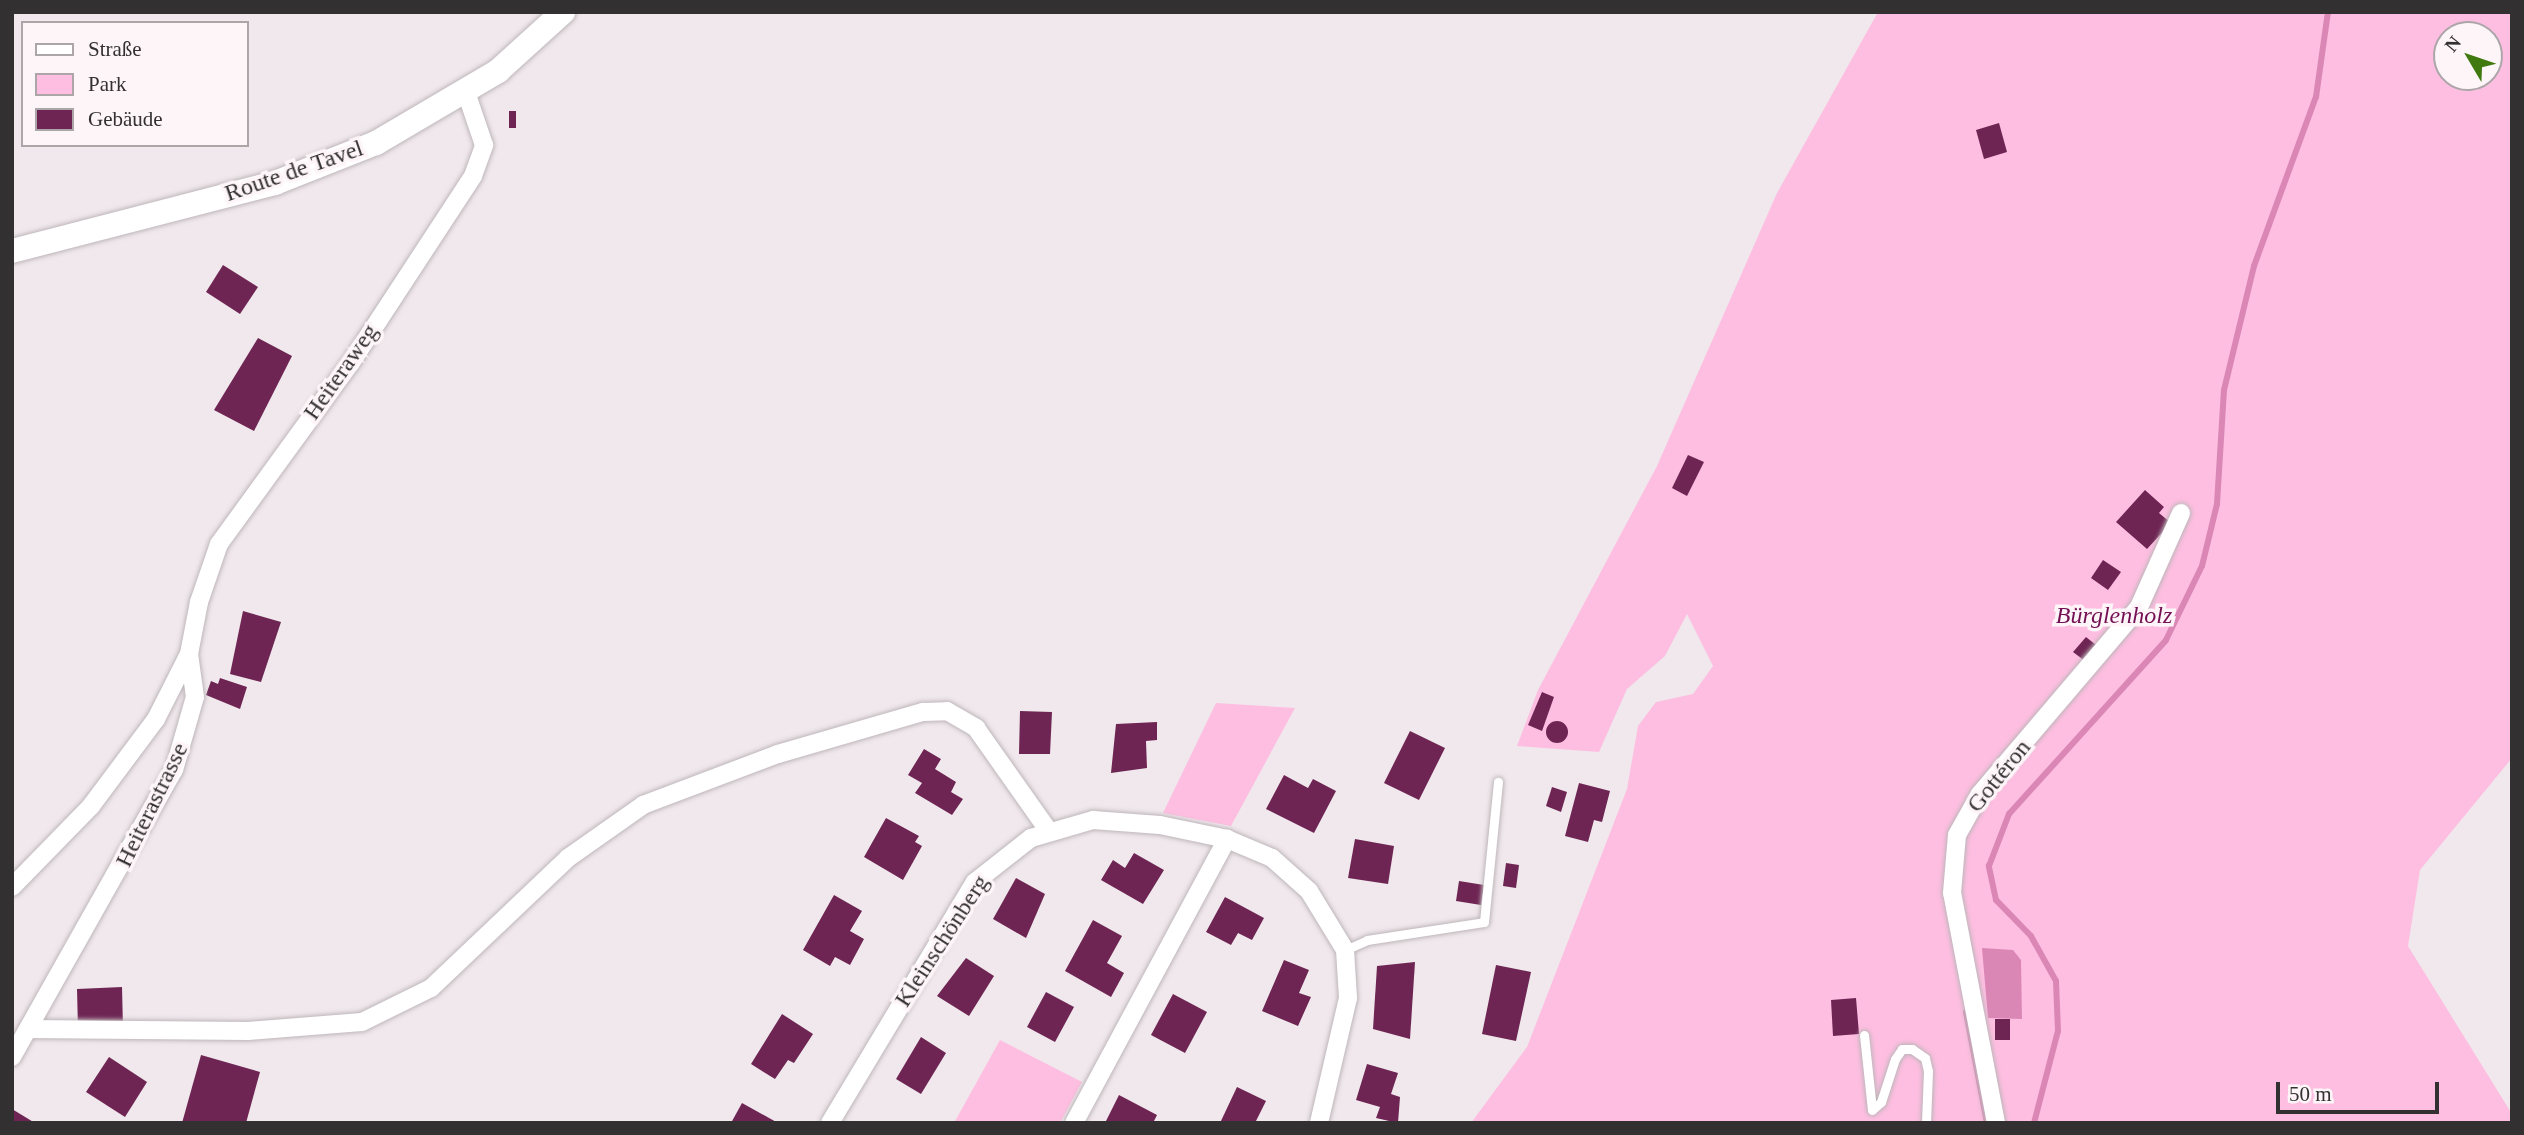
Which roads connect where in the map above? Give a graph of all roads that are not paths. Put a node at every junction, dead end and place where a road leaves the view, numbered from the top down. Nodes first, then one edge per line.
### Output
1 (555, 21) edge
2 (466, 92) junction
3 (12, 251) edge
4 (2181, 513) dead end
5 (189, 653) junction
6 (1498, 782) dead end
7 (1048, 830) junction
8 (1227, 839) junction
9 (12, 887) edge
10 (1345, 950) junction
11 (28, 1029) junction
12 (1864, 1035) dead end
13 (12, 1057) edge
14 (830, 1123) edge
15 (1074, 1123) edge
16 (1319, 1123) edge
17 (1926, 1123) edge
18 (1996, 1123) edge

1 - 2 main road, Route de Tavel
2 - 3 main road, Route de Tavel
2 - 5 street, Heiteraweg
4 - 18 street, Gottéron
5 - 9 street, Heiterastrasse
5 - 11 street, Heiterastrasse
6 - 10 lane
7 - 8 street, Kleinschönberg
7 - 11 street
7 - 14 street, Kleinschönberg
8 - 10 street, Kleinschönberg
8 - 15 street
10 - 16 street, Kleinschönberg
11 - 13 street, Heiterastrasse
12 - 17 lane

